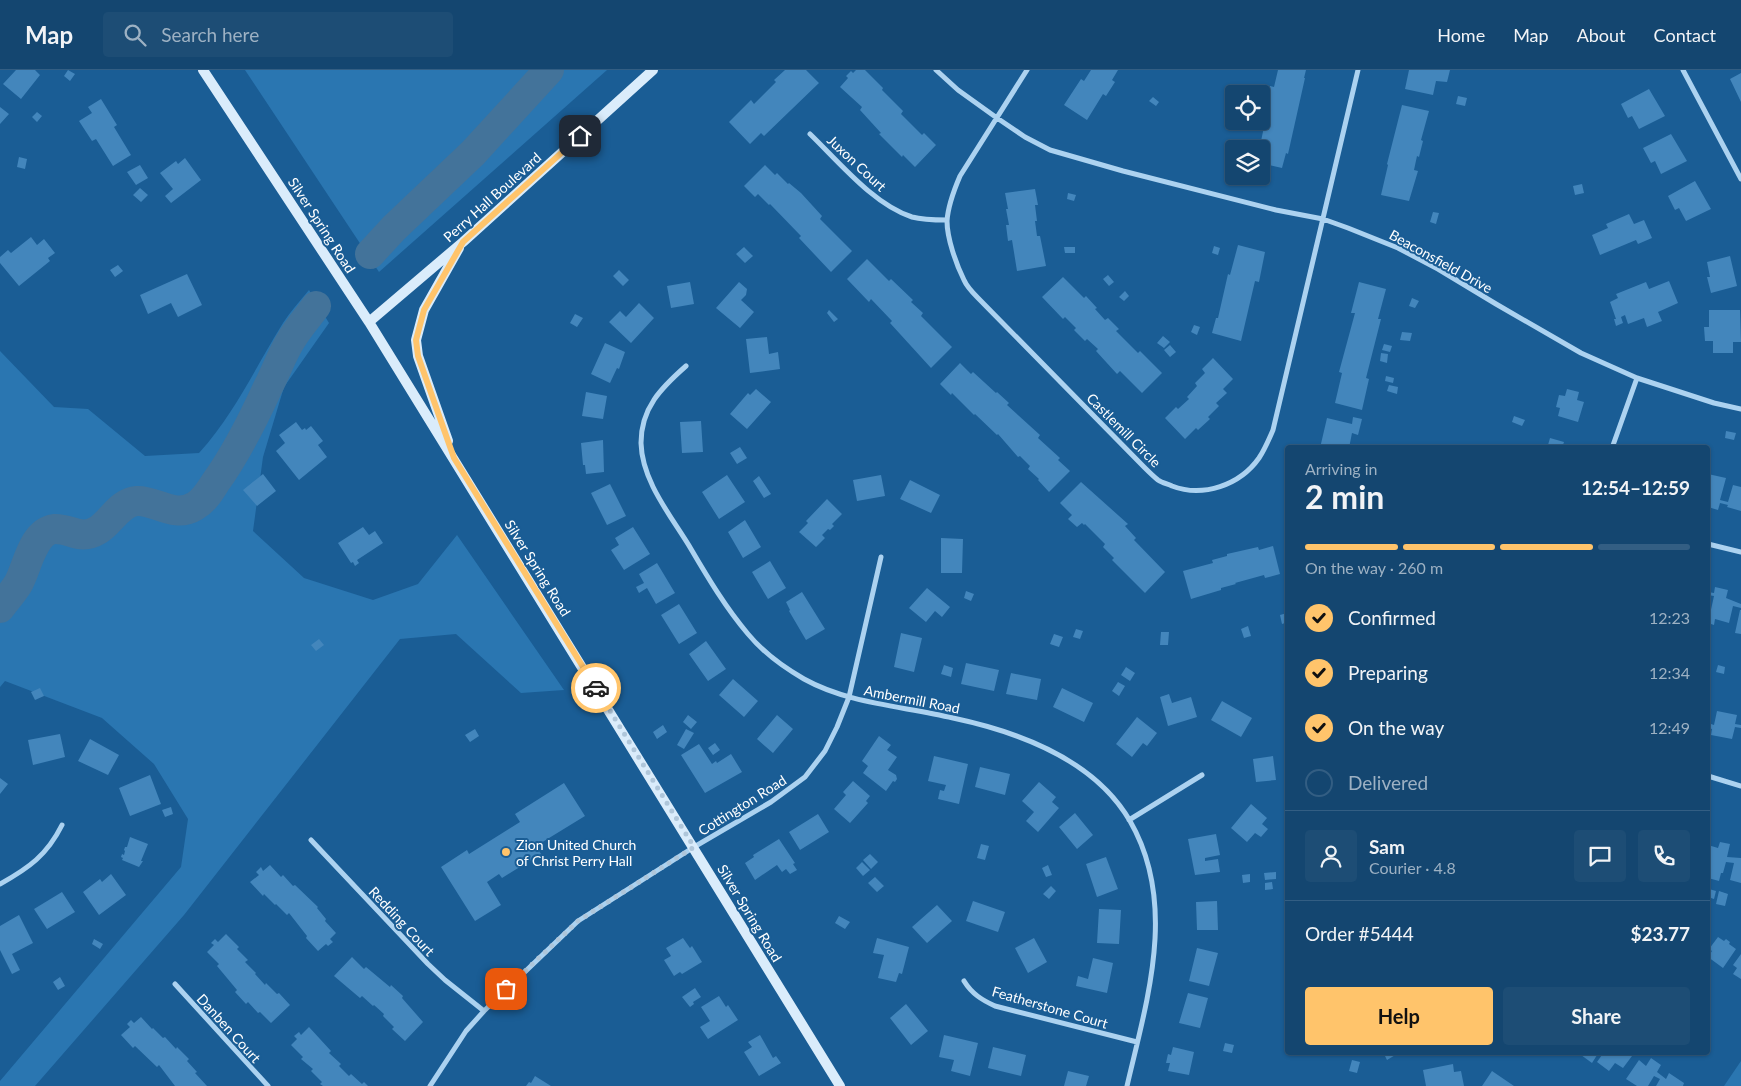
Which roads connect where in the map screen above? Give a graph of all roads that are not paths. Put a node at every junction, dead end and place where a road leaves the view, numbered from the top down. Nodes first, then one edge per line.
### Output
1 (203, 70) edge
2 (653, 70) edge
3 (936, 70) edge
4 (1027, 70) edge
5 (1358, 70) edge
6 (1683, 70) edge
7 (997, 118) junction
8 (810, 134) dead end
9 (1741, 178) edge
10 (1323, 219) junction
11 (947, 220) junction
12 (463, 242) junction
13 (369, 322) junction
14 (686, 366) dead end
15 (1637, 378) junction
16 (1741, 409) edge
17 (1613, 445) edge
18 (454, 458) junction
19 (1710, 544) edge
20 (1741, 552) edge
21 (881, 558) dead end
22 (849, 697) junction
23 (1202, 774) dead end
24 (1710, 777) edge
25 (1741, 786) edge
26 (1130, 820) junction
27 (62, 826) dead end
28 (311, 840) dead end
29 (694, 847) junction
30 (0, 884) edge
31 (964, 982) dead end
32 (175, 984) dead end
33 (484, 1011) junction
34 (1137, 1042) junction
35 (268, 1086) edge
36 (430, 1086) edge
37 (840, 1086) edge
38 (1127, 1086) edge

1 - 13 main road, Silver Spring Road
2 - 12 main road, Perry Hall Boulevard
3 - 7 street, Beaconsfield Drive
4 - 7 street, Castlemill Circle
5 - 10 street, Castlemill Circle
6 - 9 street
7 - 10 street, Beaconsfield Drive
7 - 11 street, Castlemill Circle
8 - 11 street, Juxon Court
10 - 11 street, Castlemill Circle
10 - 15 street, Beaconsfield Drive
12 - 13 main road, Perry Hall Boulevard
12 - 18 main road
13 - 18 main road, Silver Spring Road
14 - 22 street, Ambermill Road
15 - 16 street, Beaconsfield Drive
15 - 17 street
18 - 29 main road, Silver Spring Road
19 - 20 street
21 - 22 street, Cottington Road
22 - 26 street, Ambermill Road
22 - 29 street, Cottington Road
23 - 26 street
24 - 25 street
26 - 34 street, Ambermill Road
27 - 30 street
28 - 33 street, Redding Court
29 - 33 street, Cottington Road
29 - 37 main road, Silver Spring Road
31 - 34 street, Featherstone Court
32 - 35 street, Danben Court
33 - 36 street, Cottington Road
34 - 38 street, Ambermill Road

